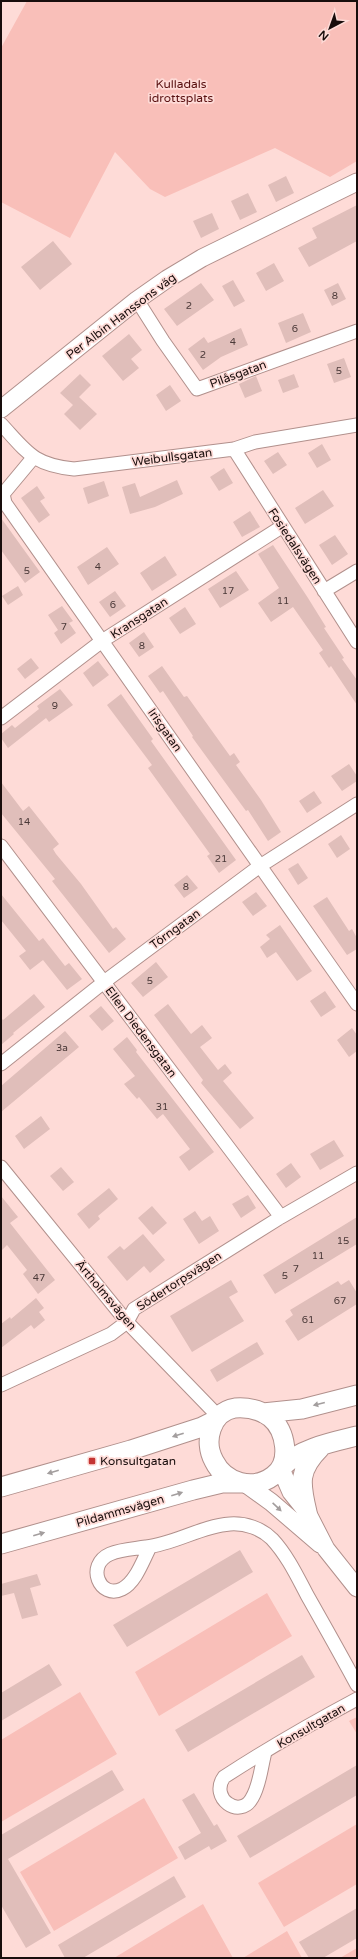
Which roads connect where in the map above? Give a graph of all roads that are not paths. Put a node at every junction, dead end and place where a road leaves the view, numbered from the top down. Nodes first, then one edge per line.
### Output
1 (357, 182) edge
2 (137, 300) junction
3 (357, 331) edge
4 (1, 409) edge
5 (1, 424) edge
6 (357, 425) edge
7 (234, 449) junction
8 (33, 458) junction
9 (283, 526) junction
10 (357, 571) edge
11 (324, 591) junction
12 (102, 641) junction
13 (357, 642) edge
14 (1, 718) edge
15 (357, 804) edge
16 (1, 846) edge
17 (260, 866) junction
18 (104, 982) junction
19 (357, 1004) edge
20 (1, 1064) edge
21 (1, 1167) edge
22 (357, 1173) edge
23 (281, 1217) junction
24 (126, 1322) junction
25 (1, 1385) edge
26 (357, 1395) edge
27 (263, 1413) junction
28 (216, 1418) junction
29 (357, 1436) edge
30 (321, 1447) junction
31 (282, 1467) junction
32 (243, 1484) junction
33 (1, 1487) edge
34 (307, 1512) junction
35 (1, 1544) edge
36 (150, 1547) dead end
37 (326, 1549) junction
38 (357, 1588) edge
39 (357, 1685) edge
40 (357, 1699) edge
41 (265, 1752) dead end

1 - 2 street, Per Albin Hanssons väg
2 - 3 street, Pilåsgatan
2 - 4 street, Per Albin Hanssons väg
5 - 8 street, Weibullsgatan
6 - 7 street, Weibullsgatan
7 - 8 street, Weibullsgatan
7 - 9 street, Fosiedalsvägen
8 - 12 street, Irisgatan
9 - 11 street, Fosiedalsvägen
9 - 12 street, Kransgatan
10 - 11 street
11 - 13 street, Fosiedalsvägen
12 - 14 street, Kransgatan
12 - 17 street, Irisgatan
15 - 17 street, Törngatan
16 - 18 street, Ellen Diedensgatan
17 - 18 street, Törngatan
17 - 19 street, Irisgatan
18 - 20 street, Törngatan
18 - 23 street, Ellen Diedensgatan
21 - 24 street, Ärtholmsvägen
22 - 23 street, Södertorpsvägen
23 - 24 street, Södertorpsvägen
24 - 25 street, Södertorpsvägen
24 - 28 street, Ärtholmsvägen
26 -> 27 main road
27 - 28 main road
27 - 31 main road
28 - 32 main road
28 -> 33 main road
29 - 30 main road
30 - 31 main road
30 - 34 main road
31 - 32 main road
31 - 34 street
35 -> 32 main road, Pildammsvägen
32 -> 37 street
34 - 37 street
36 - 39 street
37 - 38 street
40 - 41 street, Konsultgatan

